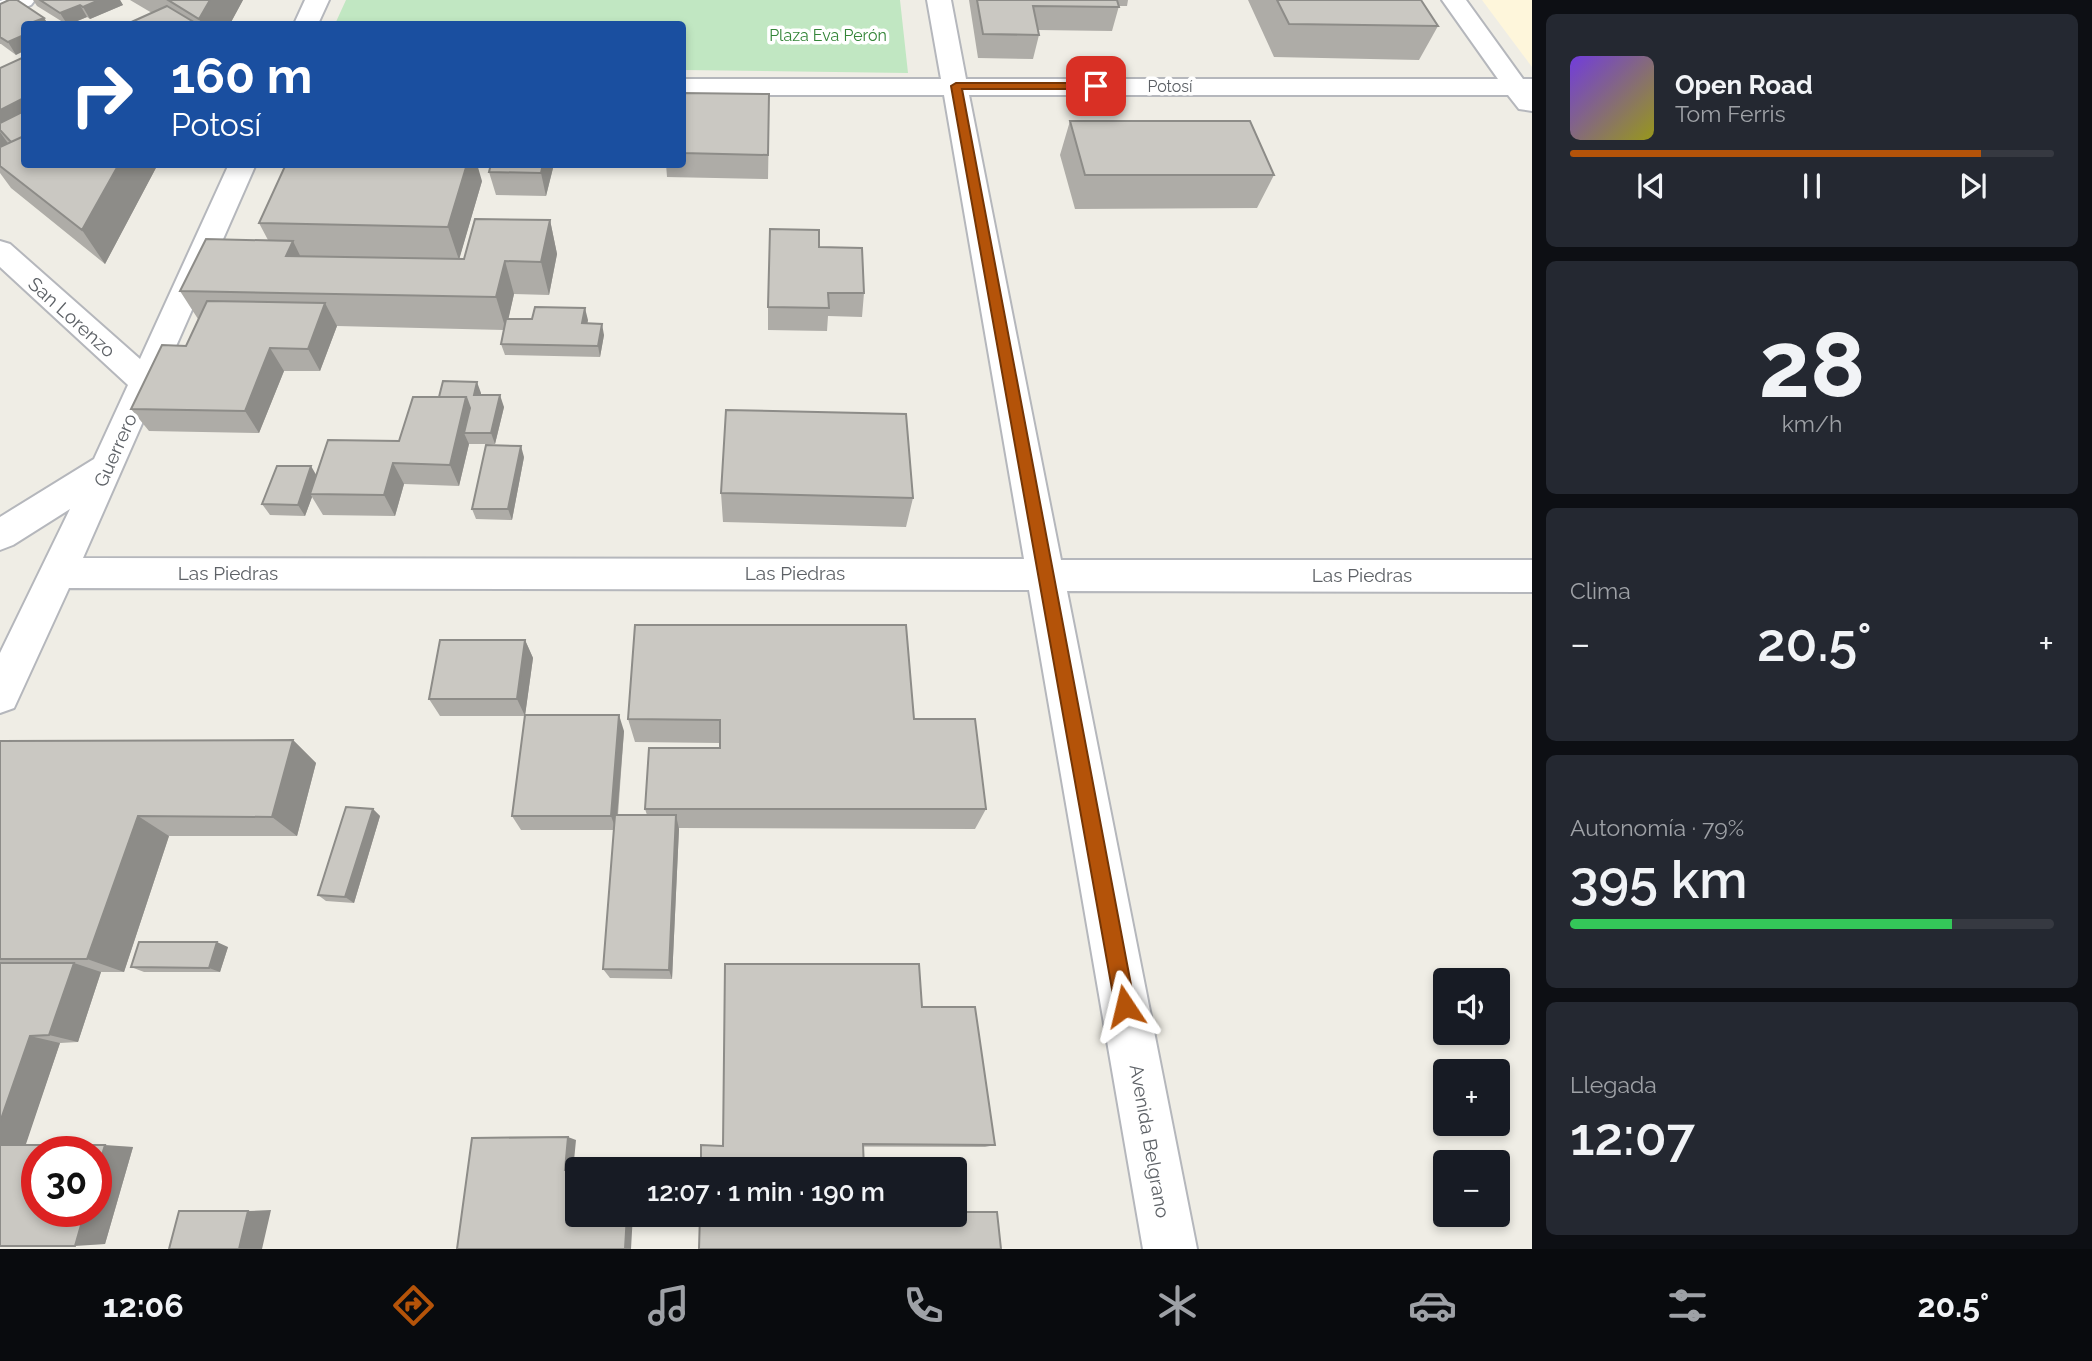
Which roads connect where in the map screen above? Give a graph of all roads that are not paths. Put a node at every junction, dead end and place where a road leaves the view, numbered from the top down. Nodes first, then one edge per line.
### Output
1 (23, 0) edge
2 (317, 0) edge
3 (939, 0) edge
4 (1454, 0) edge
5 (0, 10) edge
6 (307, 21) edge
7 (956, 86) junction
8 (686, 87) edge
9 (1524, 87) edge
10 (1532, 110) edge
11 (241, 168) edge
12 (0, 251) edge
13 (145, 382) junction
14 (107, 468) junction
15 (0, 535) edge
16 (57, 573) junction
17 (1045, 573) junction
18 (1532, 576) edge
19 (0, 695) edge
20 (1170, 1249) edge

1 - 5 street
2 - 6 street
3 - 7 street, Avenida Belgrano
4 - 9 street
7 - 8 street, Potosí
7 - 9 street, Potosí
7 - 17 street, Avenida Belgrano
9 - 10 street
11 - 13 street, Guerrero
12 - 13 street, San Lorenzo
13 - 14 street, Guerrero
14 - 15 street
14 - 16 street, Guerrero
16 - 17 street, Las Piedras
16 - 19 street, Guerrero
17 - 18 street, Las Piedras
17 - 20 street, Avenida Belgrano

